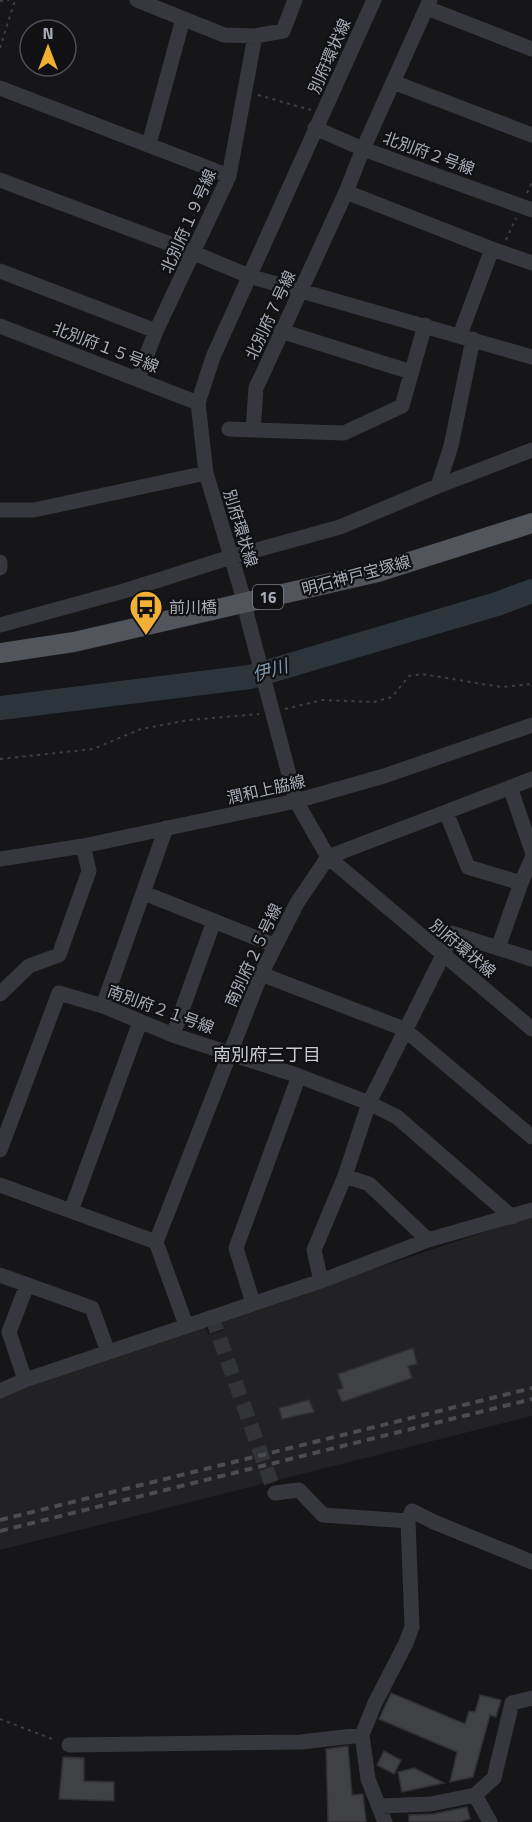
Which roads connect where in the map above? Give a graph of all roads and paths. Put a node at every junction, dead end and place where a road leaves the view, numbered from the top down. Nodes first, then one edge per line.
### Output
1 (9, 0) edge
2 (15, 0) edge
3 (138, 0) edge
4 (295, 0) edge
5 (374, 0) edge
6 (0, 1) edge
7 (429, 4) edge
8 (183, 20) junction
9 (255, 36) junction
10 (0, 48) edge
11 (532, 49) edge
12 (393, 82) junction
13 (0, 88) edge
14 (244, 91) junction
15 (323, 113) junction
16 (315, 128) junction
17 (532, 135) edge
18 (149, 144) junction
19 (363, 148) junction
20 (230, 176) junction
21 (0, 180) edge
22 (346, 192) junction
23 (526, 208) edge
24 (496, 250) junction
25 (194, 253) junction
26 (532, 263) edge
27 (0, 271) edge
28 (249, 276) junction
29 (302, 290) junction
30 (425, 325) junction
31 (0, 326) edge
32 (156, 331) junction
33 (281, 331) junction
34 (466, 337) junction
35 (532, 357) edge
36 (411, 372) junction
37 (138, 378) junction
38 (198, 403) junction
39 (229, 429) dead end
40 (253, 430) junction
41 (532, 450) edge
42 (206, 473) junction
43 (438, 486) junction
44 (0, 510) edge
45 (532, 523) edge
46 (231, 557) junction
47 (0, 562) edge
48 (0, 568) edge
49 (246, 610) junction
50 (0, 625) edge
51 (0, 653) edge
52 (532, 684) edge
53 (272, 712) junction
54 (532, 725) edge
55 (0, 759) edge
56 (532, 779) edge
57 (510, 787) junction
58 (296, 801) junction
59 (446, 812) junction
60 (166, 828) junction
61 (83, 846) junction
62 (532, 851) edge
63 (328, 857) junction
64 (532, 858) edge
65 (0, 859) edge
66 (521, 883) junction
67 (144, 894) junction
68 (214, 921) junction
69 (274, 945) junction
70 (498, 948) junction
71 (443, 955) junction
72 (532, 959) edge
73 (261, 974) junction
74 (0, 994) edge
75 (103, 1006) junction
76 (140, 1022) junction
77 (404, 1029) junction
78 (532, 1029) edge
79 (173, 1035) junction
80 (229, 1054) junction
81 (299, 1076) junction
82 (369, 1103) junction
83 (532, 1137) edge
84 (0, 1150) edge
85 (345, 1176) junction
86 (0, 1185) edge
87 (532, 1210) edge
88 (71, 1211) junction
89 (512, 1217) junction
90 (428, 1240) junction
91 (156, 1242) junction
92 (0, 1275) edge
93 (321, 1281) junction
94 (27, 1284) junction
95 (253, 1303) junction
96 (186, 1325) junction
97 (108, 1352) junction
98 (26, 1380) junction
99 (0, 1391) edge
100 (274, 1493) dead end
101 (408, 1521) junction
102 (532, 1562) edge
103 (532, 1698) edge
104 (0, 1719) edge
105 (362, 1735) junction
106 (69, 1745) joint
107 (476, 1796) junction
108 (379, 1806) junction
109 (385, 1822) edge
110 (490, 1822) edge

1 - 6 path
2 - 10 path
3 - 8 street
4 - 9 street
5 - 15 street, 別府環状線
7 - 11 street
7 - 12 street, 北別府７号線
8 - 9 street
8 - 18 street
9 - 14 street, 北別府１９号線
12 - 17 street
12 - 19 street, 北別府７号線
13 - 18 street
14 - 15 path
14 - 20 street, 北別府１９号線
15 - 16 street, 別府環状線
16 - 19 street, 北別府２号線
16 - 28 street, 別府環状線
18 - 20 street
19 - 22 street, 北別府７号線
19 - 23 street, 北別府２号線
20 - 25 street, 北別府１９号線
21 - 25 street
22 - 24 street
22 - 29 street, 北別府７号線
23 - 24 path
24 - 26 street
24 - 34 street
25 - 28 street
25 - 32 street, 北別府１９号線
27 - 32 street
28 - 29 street
28 - 38 street, 別府環状線
29 - 30 street
29 - 33 street, 北別府７号線
30 - 34 street
30 - 36 street
31 - 37 street, 北別府１５号線
32 - 37 street, 北別府１９号線
33 - 36 street
33 - 40 street, 北別府７号線
34 - 35 street
34 - 43 street
36 - 40 street
37 - 38 street, 北別府１５号線
38 - 42 street, 別府環状線
39 - 40 street
41 - 43 street
42 - 44 street
42 - 46 street, 別府環状線
43 - 46 street
45 - 49 main road, 明石神戸宝塚線 / 16
46 - 49 street, 別府環状線
46 - 50 street
47 - 48 street
49 - 51 main road, 明石神戸宝塚線 / 16
49 - 53 street, 別府環状線
52 - 53 path
53 - 55 path
53 - 58 street, 別府環状線
54 - 58 street, 潤和上脇線
56 - 57 street
57 - 59 street
57 - 62 street
58 - 60 street, 潤和上脇線
58 - 63 street, 別府環状線
59 - 63 street
59 - 66 street
60 - 61 street, 潤和上脇線
60 - 67 street
61 - 65 street, 潤和上脇線
61 - 74 street
63 - 69 street, 南別府２５号線
63 - 71 street, 別府環状線
64 - 66 street
66 - 70 street
67 - 68 street
67 - 75 street
68 - 69 street
68 - 79 street
69 - 73 street, 南別府２５号線
70 - 71 street
70 - 72 street
71 - 77 street
71 - 78 street, 別府環状線
73 - 77 street
73 - 80 street, 南別府２５号線
75 - 76 street, 南別府２１号線
75 - 84 street, 南別府２１号線
76 - 79 street, 南別府２１号線
76 - 88 street
77 - 82 street
77 - 83 street
79 - 80 street, 南別府２１号線
80 - 81 street, 南別府２１号線
80 - 91 street, 南別府２５号線
81 - 82 street, 南別府２１号線
81 - 95 street
82 - 85 street
82 - 89 street, 南別府２１号線
85 - 90 street
85 - 93 street
86 - 88 street
87 - 89 street
88 - 91 street
89 - 90 street
90 - 93 street
91 - 96 street
92 - 94 street
93 - 95 street
94 - 97 street
94 - 98 street
95 - 96 street
96 - 97 street
97 - 98 street
98 - 99 street
100 - 101 street
101 - 102 street
101 - 105 street
103 - 107 street
104 - 106 path
105 - 106 street
105 - 108 street
107 - 108 street
107 - 110 street
108 - 109 street

